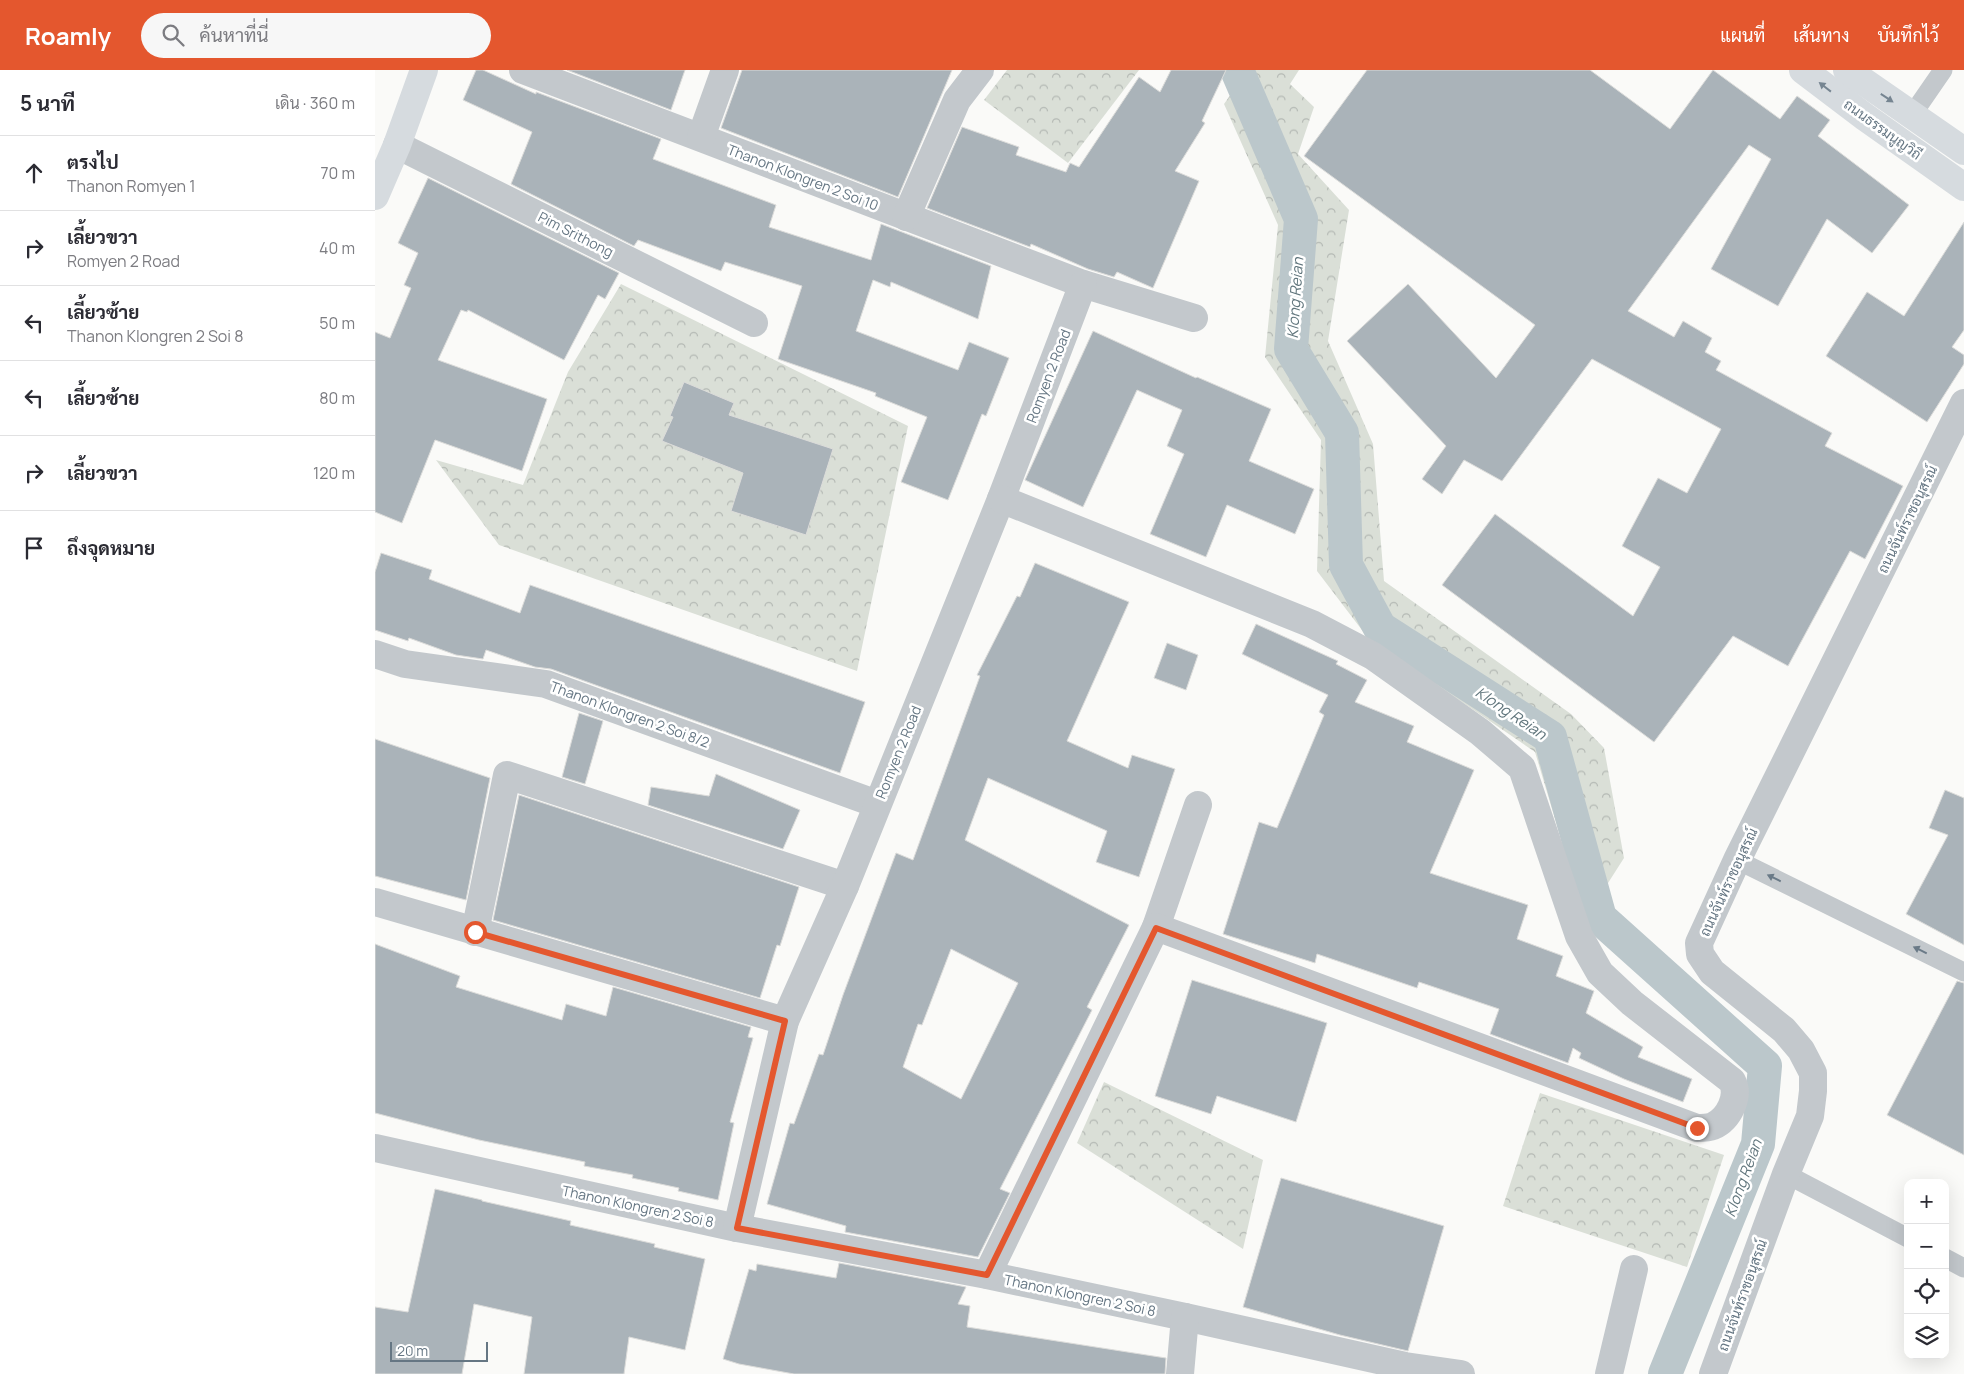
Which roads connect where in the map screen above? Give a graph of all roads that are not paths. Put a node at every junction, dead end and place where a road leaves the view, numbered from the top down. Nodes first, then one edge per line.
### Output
1 (424, 70) edge
2 (523, 70) edge
3 (725, 70) edge
4 (980, 70) edge
5 (1803, 70) edge
6 (1847, 70) edge
7 (1943, 70) edge
8 (1912, 115) junction
9 (701, 137) junction
10 (397, 145) junction
11 (1964, 151) edge
12 (1964, 187) edge
13 (375, 196) edge
14 (906, 217) junction
15 (1083, 284) junction
16 (1194, 318) dead end
17 (755, 323) dead end
18 (1964, 403) edge
19 (1001, 498) junction
20 (375, 654) edge
21 (877, 804) junction
22 (1199, 805) dead end
23 (1737, 860) junction
24 (845, 886) junction
25 (375, 902) edge
26 (1156, 928) junction
27 (475, 932) junction
28 (1964, 972) edge
29 (785, 1021) junction
30 (375, 1148) edge
31 (1786, 1174) junction
32 (737, 1228) junction
33 (1904, 1236) edge
34 (1949, 1260) edge
35 (1964, 1268) edge
36 (1634, 1269) dead end
37 (987, 1275) junction
38 (1185, 1317) junction
39 (1180, 1374) edge
40 (1461, 1374) edge
41 (1609, 1374) edge
42 (1713, 1374) edge

1 - 10 street
2 - 9 street, Thanon Klongren 2 Soi 10
3 - 9 street
4 - 14 street
12 -> 5 street, ถนนธรรมนูญวิถี
6 -> 8 street, ถนนธรรมนูญวิถี
7 - 8 lane
8 - 11 street, ถนนธรรมนูญวิถี
9 - 14 street, Thanon Klongren 2 Soi 10
10 - 13 street
10 - 17 street, Pim Srithong
14 - 15 street, Thanon Klongren 2 Soi 10
15 - 16 street, Thanon Klongren 2 Soi 10
15 - 19 street, Romyen 2 Road
18 - 23 street, ถนนจันท์ราชอนุสรณ์
19 - 21 street, Romyen 2 Road
19 - 26 street
20 - 21 street, Thanon Klongren 2 Soi 8/2
21 - 24 street, Romyen 2 Road
22 - 26 street
28 -> 23 lane
23 - 31 street, ถนนจันท์ราชอนุสรณ์
24 - 27 street
24 - 29 street, Romyen 2 Road
25 - 27 street
26 - 37 street
27 - 29 street
29 - 32 street, Romyen 2 Road
30 - 32 street, Thanon Klongren 2 Soi 8
31 - 33 lane
31 - 42 street, ถนนจันท์ราชอนุสรณ์
32 - 37 street, Thanon Klongren 2 Soi 8
34 - 35 lane
36 - 41 street
37 - 38 street, Thanon Klongren 2 Soi 8
38 - 39 street
38 - 40 street, Thanon Klongren 2 Soi 8

